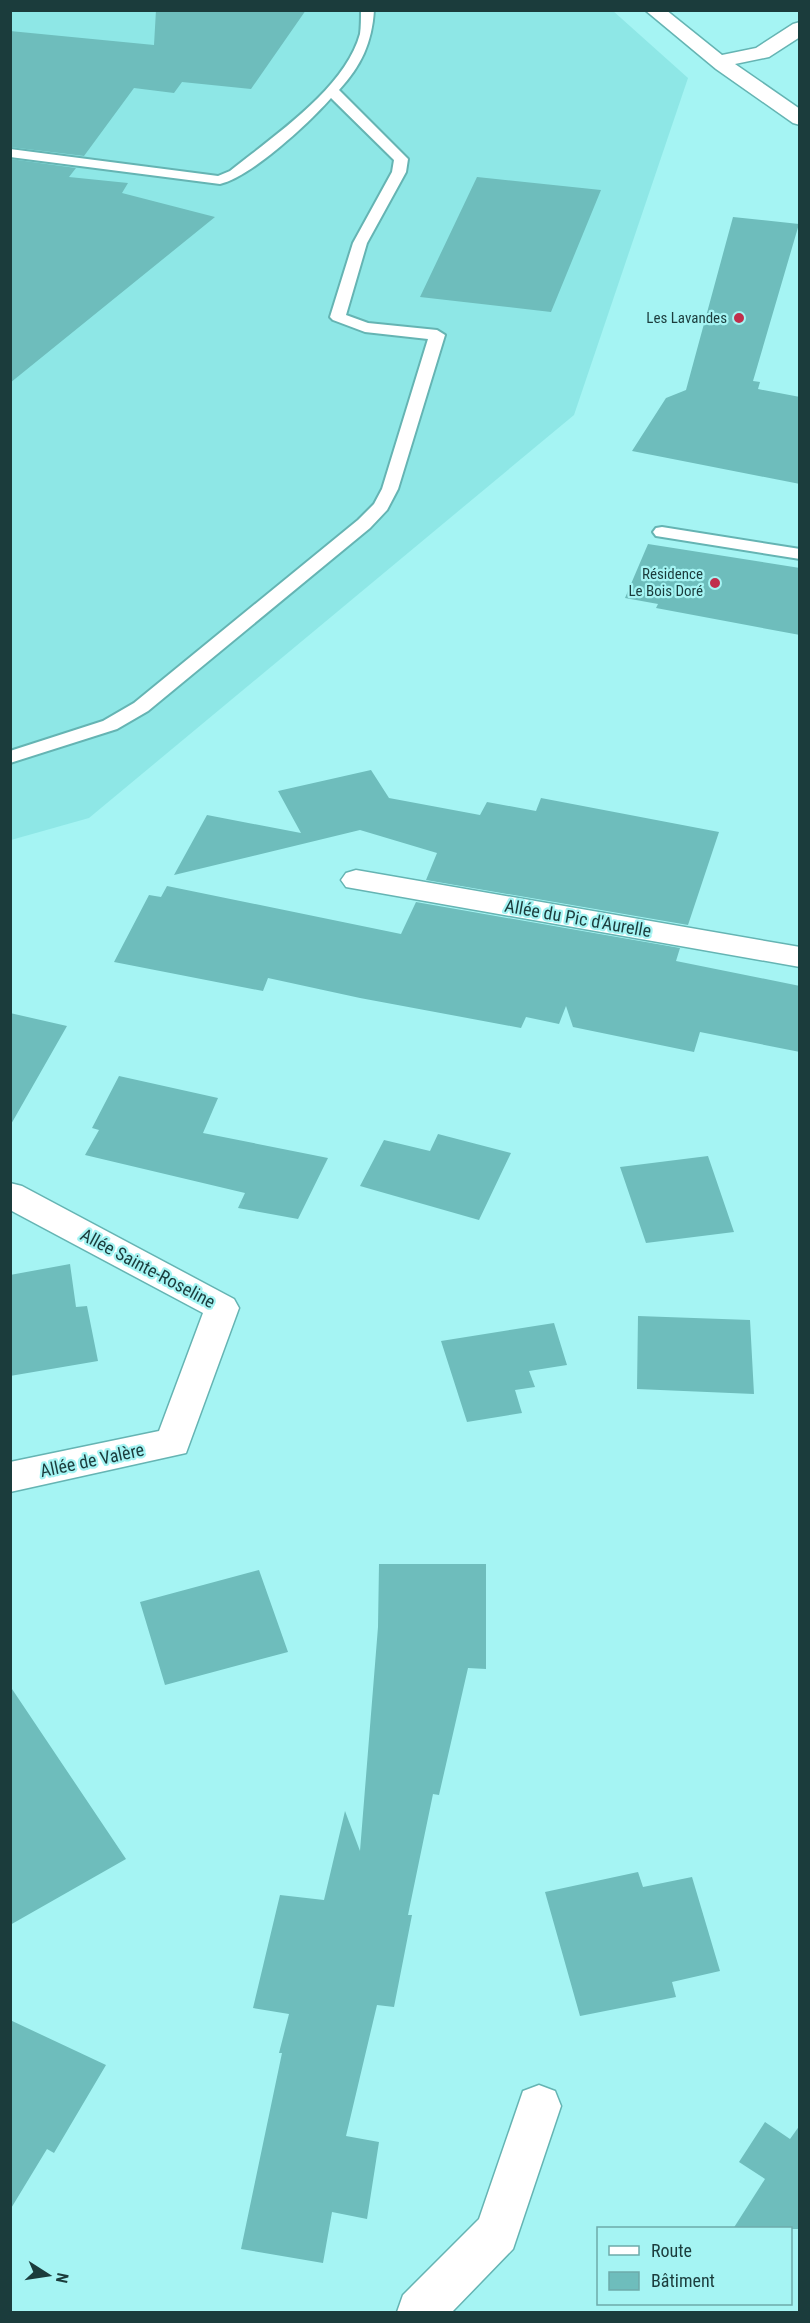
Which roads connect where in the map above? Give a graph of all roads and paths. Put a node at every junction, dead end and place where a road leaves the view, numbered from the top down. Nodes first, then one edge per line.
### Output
1 (368, 10) edge
2 (654, 10) edge
3 (800, 27) edge
4 (719, 61) junction
5 (332, 91) junction
6 (800, 119) edge
7 (10, 153) edge
8 (662, 532) dead end
9 (800, 554) edge
10 (10, 757) edge
11 (356, 880) dead end
12 (800, 957) edge
13 (10, 1194) edge
14 (173, 1443) joint
15 (10, 1477) edge
16 (539, 2106) dead end
17 (420, 2313) edge

1 - 5 lane
2 - 4 street
3 - 4 street
4 - 6 street
5 - 7 lane
5 - 10 lane
8 - 9 lane
11 - 12 street, Allée du Pic d'Aurelle
13 - 14 street, Allée Sainte-Roseline
14 - 15 street, Allée de Valère
16 - 17 street

